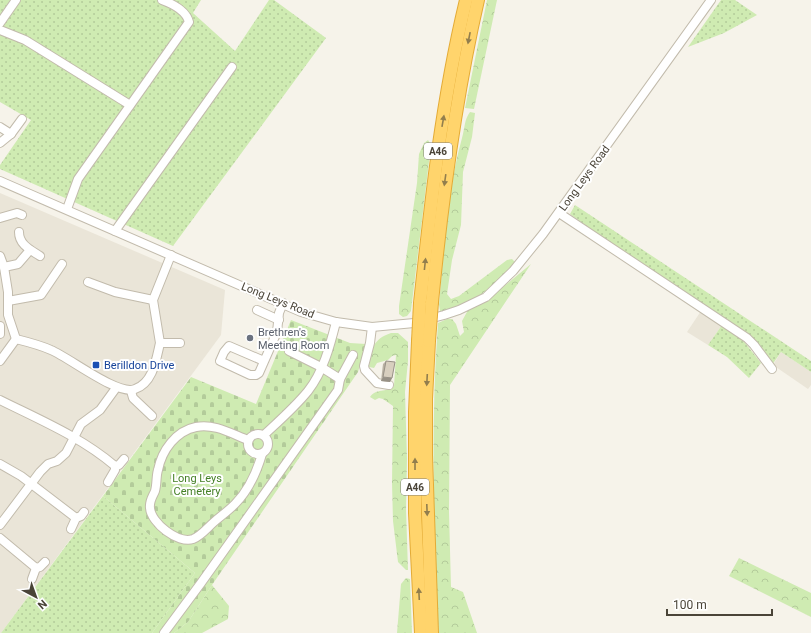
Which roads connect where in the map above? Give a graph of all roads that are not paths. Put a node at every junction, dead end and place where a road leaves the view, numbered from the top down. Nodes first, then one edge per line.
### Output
1 (16, 0) edge
2 (162, 0) edge
3 (466, 0) edge
4 (478, 0) edge
5 (711, 0) edge
6 (0, 23) edge
7 (0, 30) edge
8 (232, 67) dead end
9 (130, 105) junction
10 (22, 119) dead end
11 (0, 127) edge
12 (11, 134) junction
13 (0, 143) edge
14 (0, 181) edge
15 (66, 210) junction
16 (558, 213) junction
17 (22, 214) dead end
18 (0, 218) edge
19 (115, 231) junction
20 (19, 232) dead end
21 (30, 250) junction
22 (171, 255) junction
23 (0, 256) edge
24 (40, 256) dead end
25 (62, 264) dead end
26 (4, 268) junction
27 (88, 282) dead end
28 (153, 300) junction
29 (8, 301) junction
30 (426, 302) junction
31 (283, 304) junction
32 (257, 310) dead end
33 (279, 320) junction
34 (336, 322) junction
35 (0, 326) edge
36 (372, 327) junction
37 (0, 334) edge
38 (16, 339) junction
39 (424, 341) junction
40 (160, 343) junction
41 (180, 343) dead end
42 (289, 351) dead end
43 (353, 355) dead end
44 (0, 361) edge
45 (264, 361) junction
46 (321, 367) junction
47 (772, 369) dead end
48 (340, 379) junction
49 (389, 385) dead end
50 (116, 388) junction
51 (131, 390) junction
52 (0, 400) edge
53 (152, 416) dead end
54 (264, 435) junction
55 (74, 437) junction
56 (248, 440) junction
57 (262, 454) junction
58 (124, 459) dead end
59 (0, 464) edge
60 (115, 466) junction
61 (108, 482) dead end
62 (31, 484) junction
63 (84, 512) dead end
64 (76, 518) junction
65 (0, 525) edge
66 (71, 529) dead end
67 (0, 538) edge
68 (45, 562) dead end
69 (36, 568) junction
70 (32, 579) dead end
71 (164, 633) edge
72 (421, 633) edge
73 (432, 633) edge

1 - 6 street
2 - 9 street
30 -> 3 highway, A46
4 -> 30 highway, A46
5 - 16 street, Long Leys Road
7 - 9 street
8 - 19 street
9 - 15 street
10 - 12 street
11 - 12 street
12 - 13 street
14 - 15 street, Long Leys Road
15 - 19 street, Long Leys Road
16 - 36 street, Long Leys Road
16 - 47 street
17 - 18 street
19 - 22 street, Long Leys Road
20 - 21 street
21 - 24 street
21 - 26 street
22 - 28 street
22 - 31 street, Long Leys Road
23 - 26 street
25 - 29 street
26 - 29 street
27 - 28 street
28 - 40 street
29 - 38 street
30 - 39 highway, A46, bridge
31 - 33 street
31 - 34 street, Long Leys Road
32 - 33 street
33 - 45 street
34 - 36 street, Long Leys Road
34 - 46 street
35 - 37 street
36 - 49 street
38 - 44 street
38 - 50 street
72 -> 39 highway, A46
39 -> 73 highway, A46
40 - 41 street
40 - 51 street
42 - 46 street
43 - 48 street
45 - 45 street
46 - 48 street
46 - 54 street
48 - 71 street
50 - 51 street
50 - 55 street
51 - 53 street
52 - 55 street
54 - 56 street
54 - 57 street
55 - 60 street
55 - 62 street
56 - 57 street
56 - 57 street
58 - 60 street
59 - 62 street
60 - 61 street
62 - 64 street
62 - 65 street
63 - 64 street
64 - 66 street
67 - 69 street
68 - 69 street
69 - 70 street

